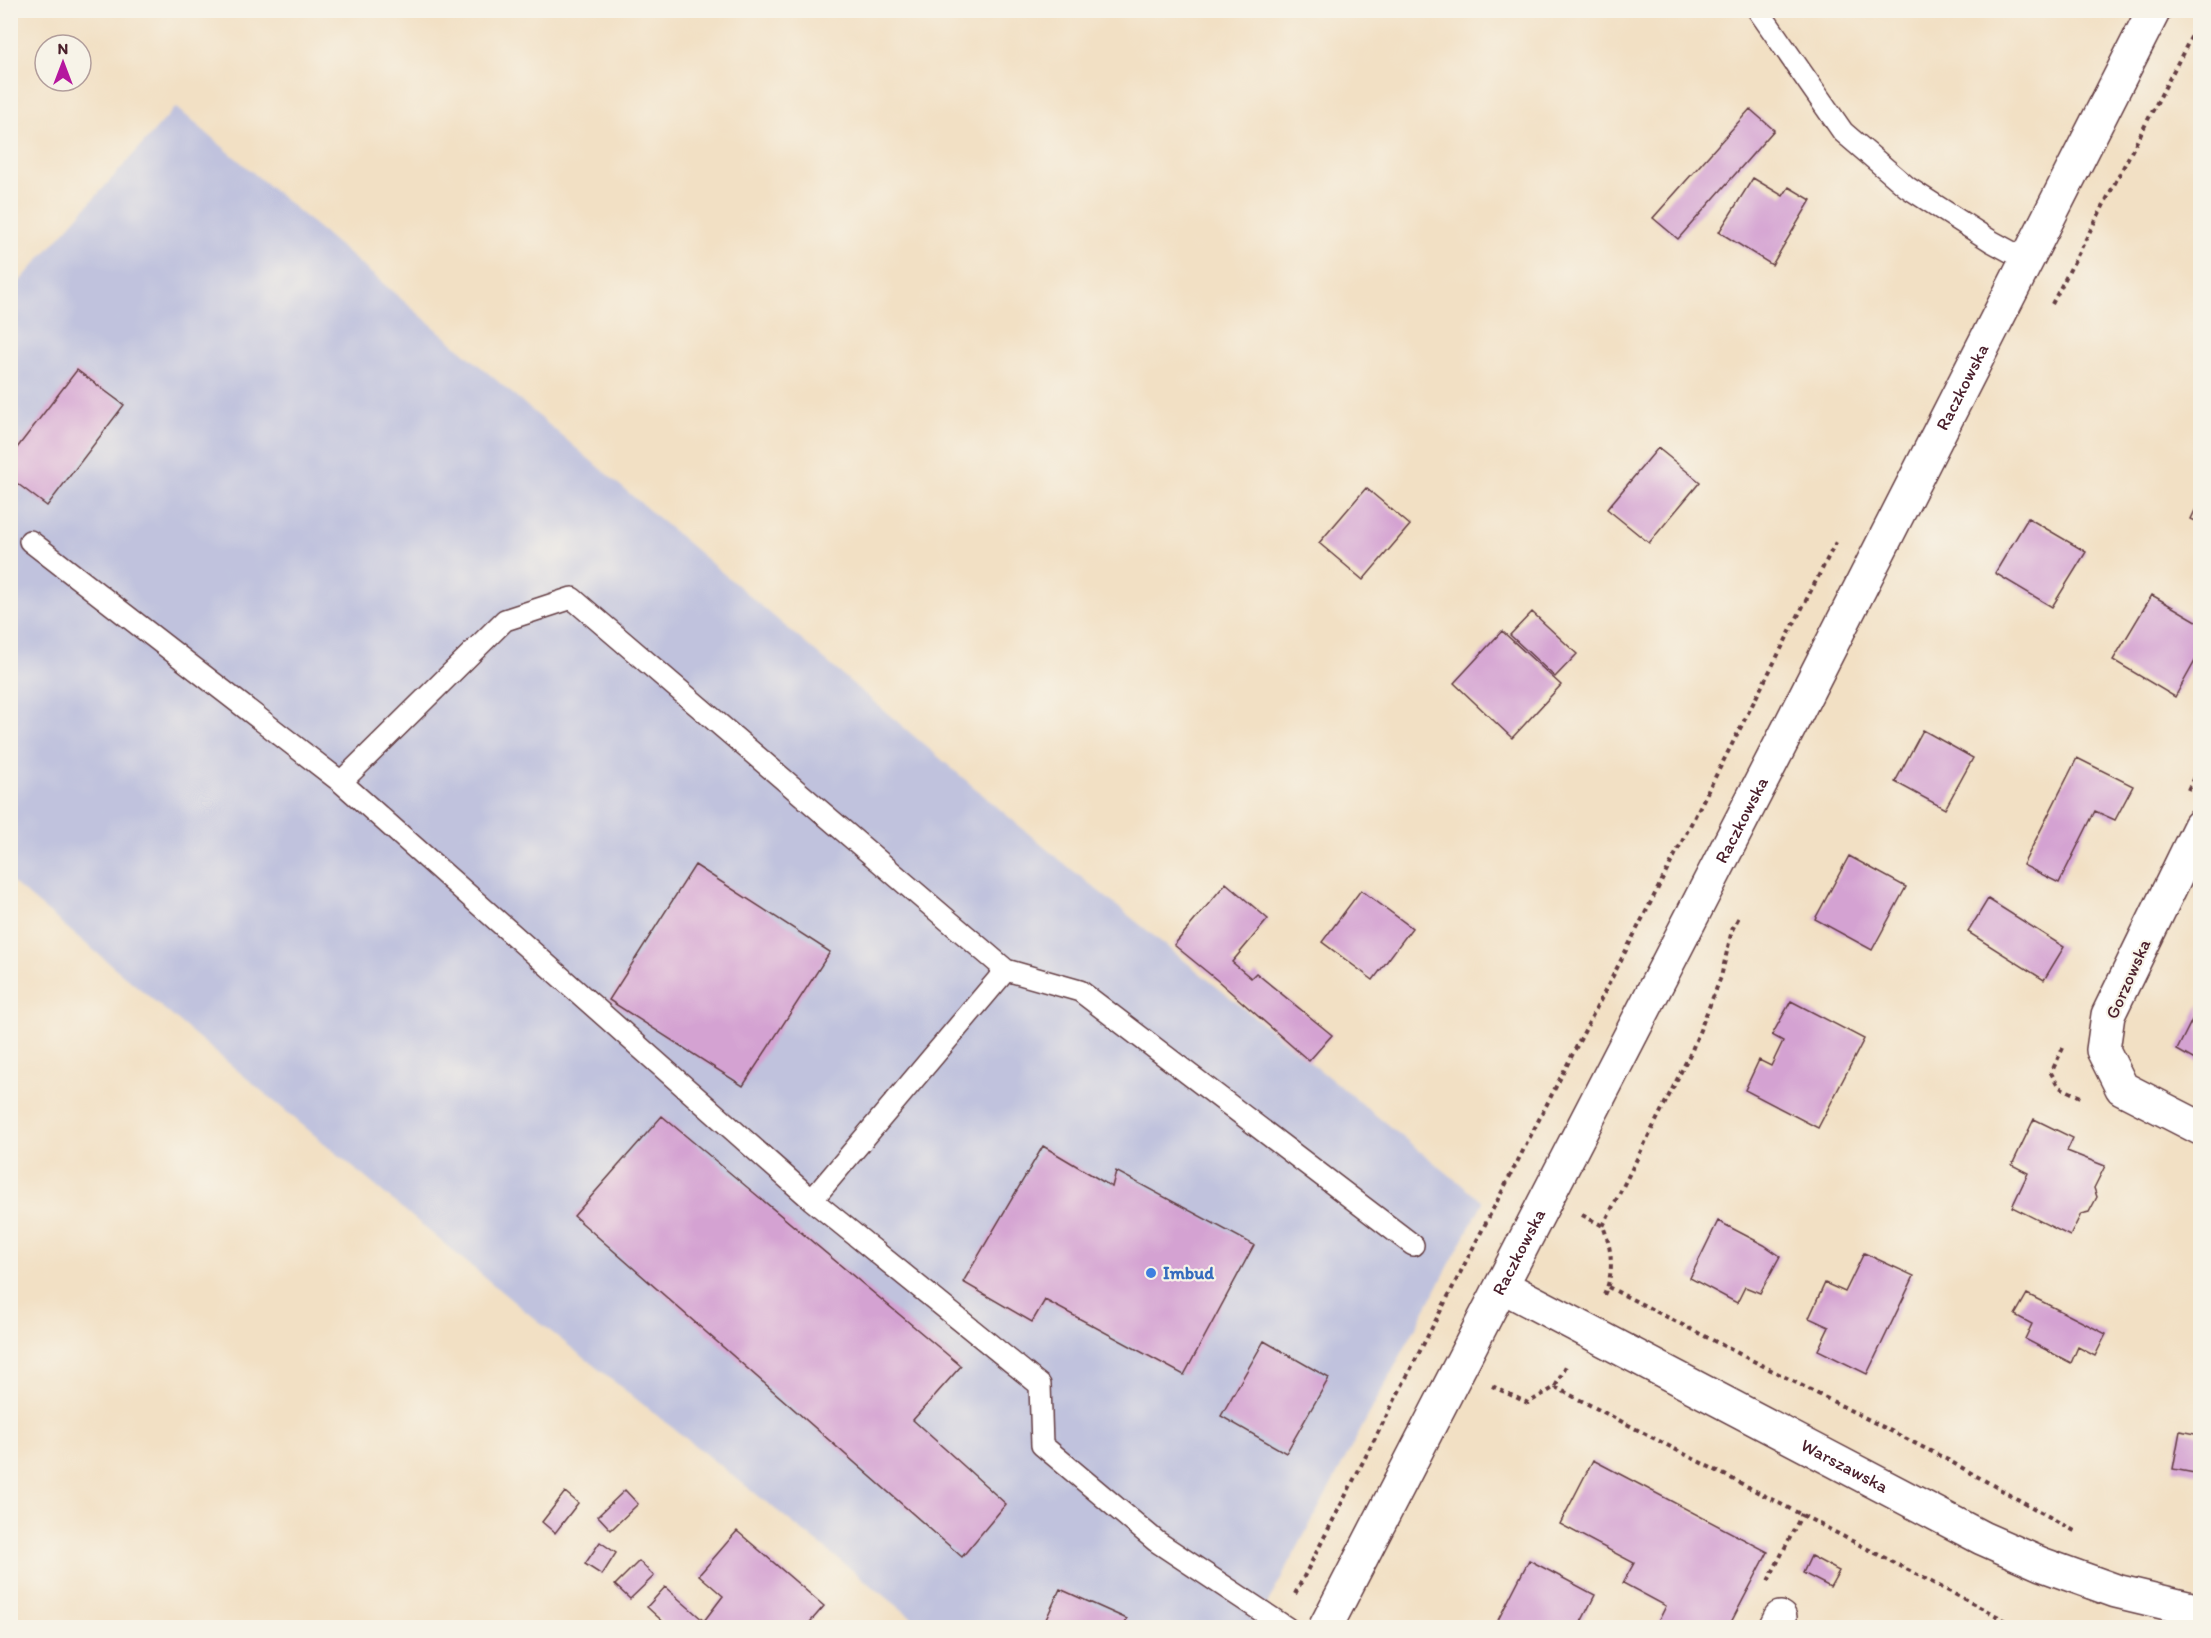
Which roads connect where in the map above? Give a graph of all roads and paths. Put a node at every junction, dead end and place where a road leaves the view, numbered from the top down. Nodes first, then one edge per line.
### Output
1 (1758, 10) edge
2 (2154, 10) edge
3 (2200, 20) edge
4 (2026, 261) junction
5 (2047, 313) dead end
6 (1839, 538) dead end
7 (30, 541) dead end
8 (341, 782) junction
9 (2200, 826) edge
10 (1743, 909) dead end
11 (1006, 970) junction
12 (2200, 1128) edge
13 (812, 1200) junction
14 (1603, 1226) dead end
15 (1413, 1245) dead end
16 (1502, 1286) junction
17 (1608, 1287) dead end
18 (1555, 1387) dead end
19 (1802, 1514) junction
20 (2081, 1535) dead end
21 (1765, 1586) dead end
22 (2200, 1611) edge
23 (1283, 1625) edge
24 (1325, 1628) edge
25 (2020, 1628) edge

1 - 4 lane
2 - 4 street, Raczkowska
3 - 5 path
4 - 16 street, Raczkowska
6 - 23 path
7 - 8 lane
8 - 11 lane
8 - 13 lane
9 - 12 street, Gorzowska
10 - 14 path
11 - 13 lane
11 - 15 lane
13 - 23 lane
16 - 22 street, Warszawska
16 - 24 street, Raczkowska
17 - 20 path
18 - 19 path
19 - 21 path
19 - 25 path

